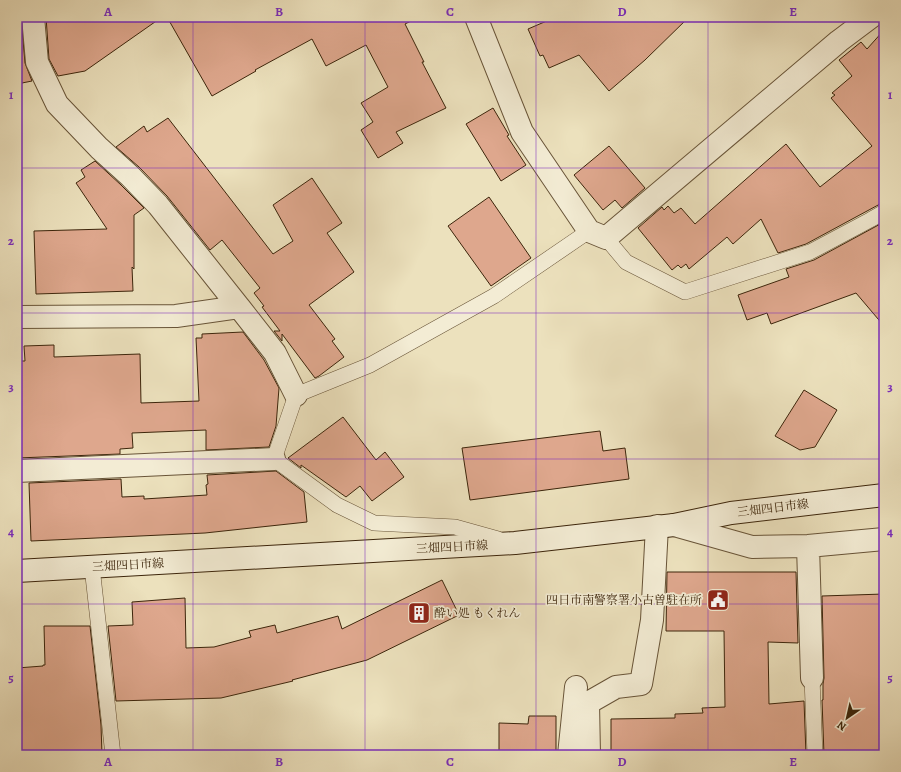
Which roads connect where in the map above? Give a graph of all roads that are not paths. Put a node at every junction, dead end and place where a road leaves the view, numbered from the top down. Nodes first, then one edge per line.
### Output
1 (32, 17) edge
2 (476, 17) edge
3 (871, 17) edge
4 (884, 212) edge
5 (597, 234) junction
6 (239, 307) junction
7 (17, 316) edge
8 (296, 395) junction
9 (274, 459) junction
10 (17, 471) edge
11 (884, 494) edge
12 (665, 526) junction
13 (884, 539) edge
14 (515, 544) junction
15 (808, 546) junction
16 (92, 567) junction
17 (17, 571) edge
18 (812, 678) joint
19 (576, 687) dead end
20 (113, 755) edge
21 (569, 755) edge
22 (589, 755) edge
23 (815, 755) edge

1 - 6 street
2 - 5 street
3 - 5 street
4 - 5 lane
5 - 8 lane
6 - 7 street
6 - 8 street
8 - 9 lane
9 - 10 street
9 - 14 lane
11 - 12 street, 三畑四日市線
12 - 14 street, 三畑四日市線
12 - 15 street
12 - 22 street
13 - 15 street
14 - 16 street, 三畑四日市線
15 - 18 street
16 - 17 street, 三畑四日市線
16 - 20 lane
18 - 23 lane
19 - 21 street

